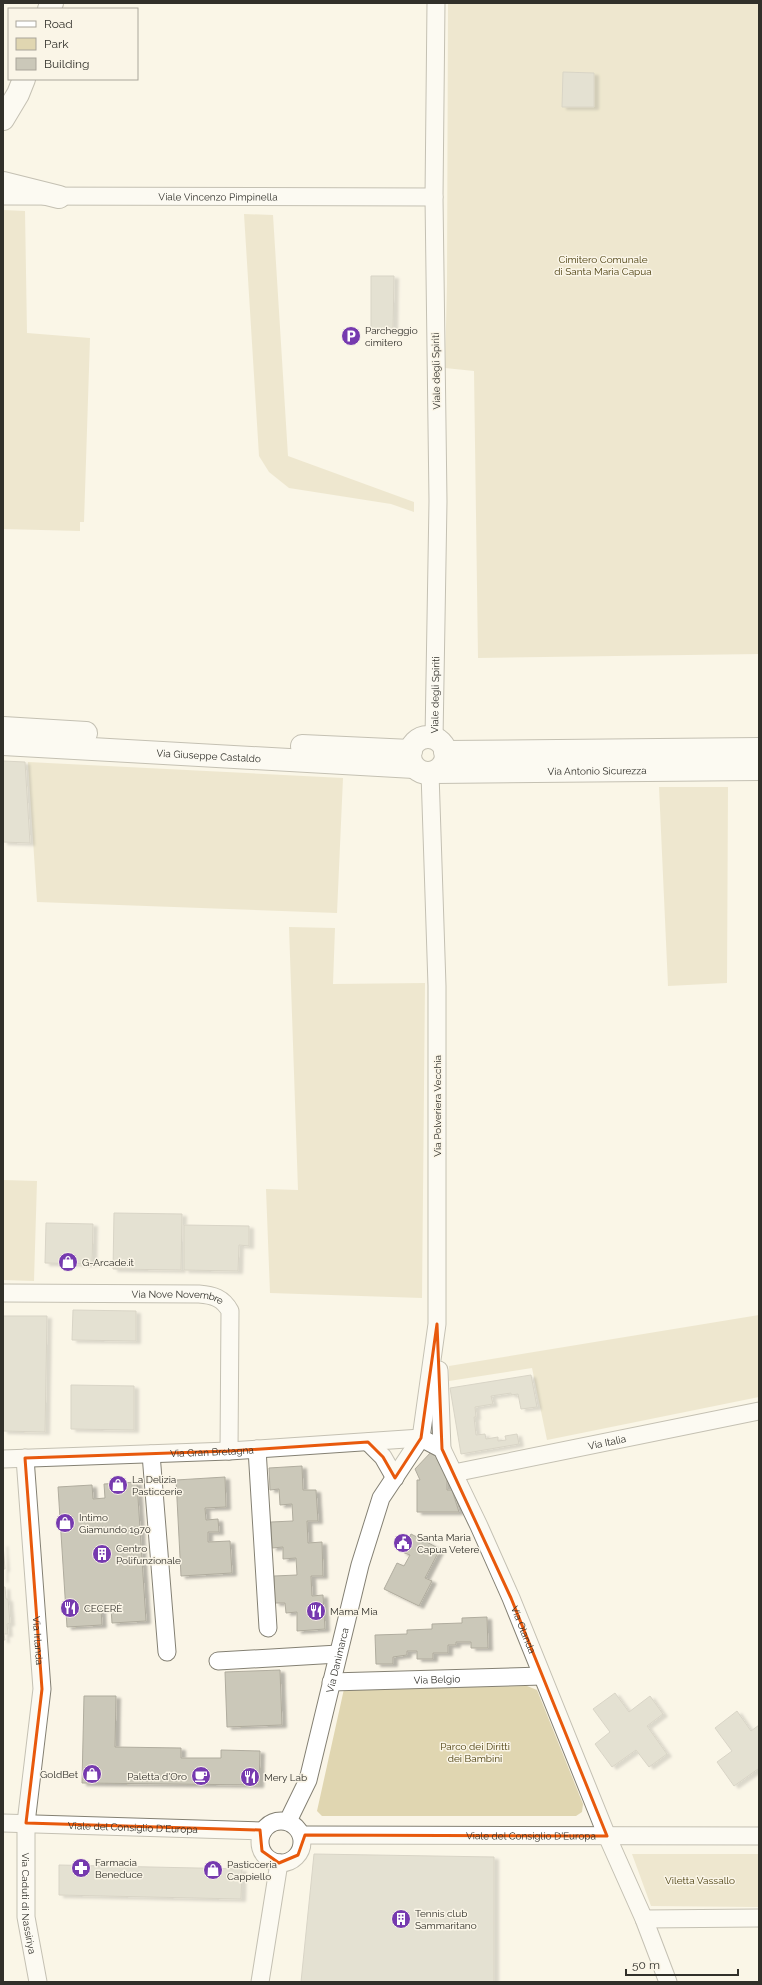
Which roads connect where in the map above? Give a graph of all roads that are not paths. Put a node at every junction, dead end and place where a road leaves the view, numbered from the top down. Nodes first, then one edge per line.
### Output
1 (436, 3) edge
2 (17, 80) edge
3 (24, 80) edge
4 (3, 100) edge
5 (3, 119) edge
6 (3, 183) edge
7 (3, 196) edge
8 (59, 197) junction
9 (434, 197) junction
10 (3, 728) edge
11 (3, 744) edge
12 (440, 745) junction
13 (759, 749) edge
14 (423, 766) junction
15 (759, 769) edge
16 (3, 1293) edge
17 (437, 1324) junction
18 (759, 1411) edge
19 (421, 1438) junction
20 (368, 1442) junction
21 (257, 1449) junction
22 (442, 1449) junction
23 (229, 1451) junction
24 (151, 1454) junction
25 (25, 1458) junction
26 (3, 1459) edge
27 (454, 1473) junction
28 (395, 1478) junction
29 (268, 1628) dead end
30 (167, 1652) dead end
31 (338, 1654) junction
32 (218, 1661) dead end
33 (542, 1676) junction
34 (331, 1682) junction
35 (595, 1806) junction
36 (288, 1821) junction
37 (3, 1823) edge
38 (26, 1823) junction
39 (263, 1830) junction
40 (568, 1835) junction
41 (302, 1836) junction
42 (607, 1836) junction
43 (759, 1836) edge
44 (279, 1863) junction
45 (759, 1918) edge
46 (644, 1919) junction
47 (38, 1982) edge
48 (260, 1982) edge
49 (668, 1982) edge

1 - 9 street, Viale degli Spiriti
2 - 4 main road
3 - 5 main road
6 - 8 main road
7 - 8 street, Viale Vincenzo Pimpinella
8 - 9 street, Viale Vincenzo Pimpinella
9 - 12 street, Viale degli Spiriti
10 - 14 main road, Via Giuseppe Castaldo
11 - 14 main road, Via Giuseppe Castaldo
12 - 13 main road, Via Antonio Sicurezza
12 - 14 main road
12 - 14 main road, Via Antonio Sicurezza
14 - 15 main road, Via Antonio Sicurezza
14 - 17 street, Via Polveriera Vecchia
16 - 23 street, Via Nove Novembre
17 - 19 street, Via Polveriera Vecchia
17 - 22 street
18 - 27 street, Via Italia
19 - 20 street, Via Gran Bretagna
19 - 22 street
19 - 28 street, Via Danimarca
20 - 21 street, Via Gran Bretagna
20 - 28 street
21 - 23 street, Via Gran Bretagna
21 - 29 street
22 - 27 street, Via Olanda
23 - 24 street, Via Gran Bretagna
24 - 25 street, Via Gran Bretagna
24 - 30 street
25 - 26 street, Via Gran Bretagna
25 - 38 street, Via Irlanda
27 - 33 street, Via Olanda
28 - 31 street, Via Danimarca
31 - 32 street
31 - 34 street, Via Danimarca
33 - 34 street, Via Belgio
33 - 35 street, Via Olanda
34 - 36 street, Via Danimarca
35 - 40 street
35 - 42 street, Via Olanda
36 - 39 street
36 - 41 street
37 - 38 street, Viale del Consiglio D'Europa
38 - 39 street, Viale del Consiglio D'Europa
38 - 47 street, Via Caduti di Nassiriya
39 - 44 street
40 - 41 street, Viale del Consiglio D'Europa
40 - 42 street, Viale del Consiglio D'Europa
41 - 44 street
42 - 43 street, Viale del Consiglio D'Europa
42 - 46 street, Via Olanda
44 - 48 street
45 - 46 street
46 - 49 street, Via Olanda

